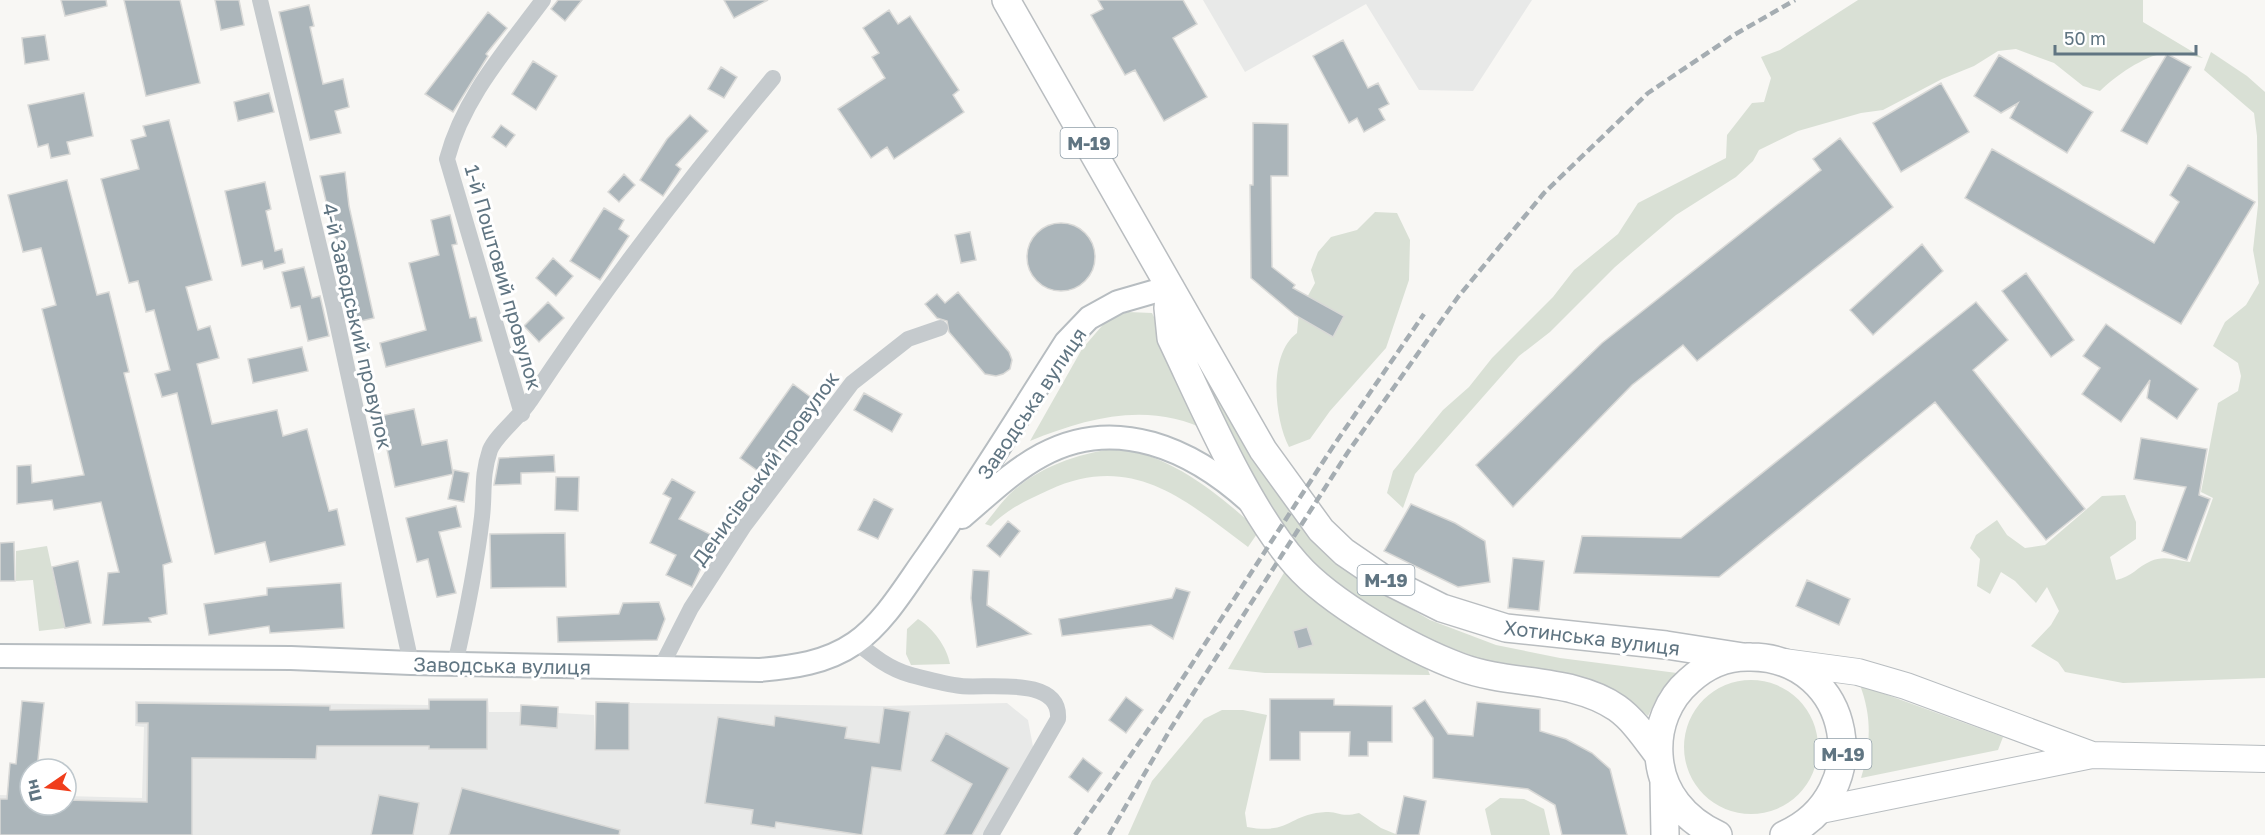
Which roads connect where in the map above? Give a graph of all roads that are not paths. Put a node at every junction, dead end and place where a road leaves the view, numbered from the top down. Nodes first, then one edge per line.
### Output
1 (260, 0) edge
2 (543, 0) edge
3 (1006, 0) edge
4 (773, 78) dead end
5 (1170, 287) junction
6 (940, 328) dead end
7 (522, 414) junction
8 (1257, 508) junction
9 (945, 531) junction
10 (856, 642) junction
11 (0, 656) edge
12 (1743, 657) junction
13 (1780, 661) junction
14 (411, 663) junction
15 (455, 664) junction
16 (660, 669) junction
17 (2092, 755) junction
18 (2265, 759) edge
19 (1661, 769) junction
20 (1810, 822) edge
21 (991, 835) edge
22 (1665, 835) edge
23 (1718, 835) edge
24 (1784, 835) edge

1 - 14 street, 4-й Заводський провулок
2 - 7 street, 1-й Поштовий провулок
3 - 5 highway, Хотинська вулиця / М-19
4 - 7 street
5 - 8 highway, М-19
5 - 9 main road, Заводська вулиця
5 - 12 highway, Хотинська вулиця / М-19
6 - 16 street, Денисівський провулок
7 - 15 street
8 - 9 main road, Заводська вулиця
8 - 19 highway, Заводська вулиця / М-19
9 - 10 main road, Заводська вулиця
10 - 16 main road, Заводська вулиця
10 - 21 street
11 - 14 main road, Заводська вулиця
12 - 13 highway, М-19
12 - 19 highway, М-19
13 - 17 main road
13 - 20 highway, М-19
14 - 15 main road, Заводська вулиця
15 - 16 main road, Заводська вулиця
17 - 18 main road
17 - 20 main road
19 - 22 highway, М-19
19 - 23 highway, М-19
20 - 24 highway, М-19

